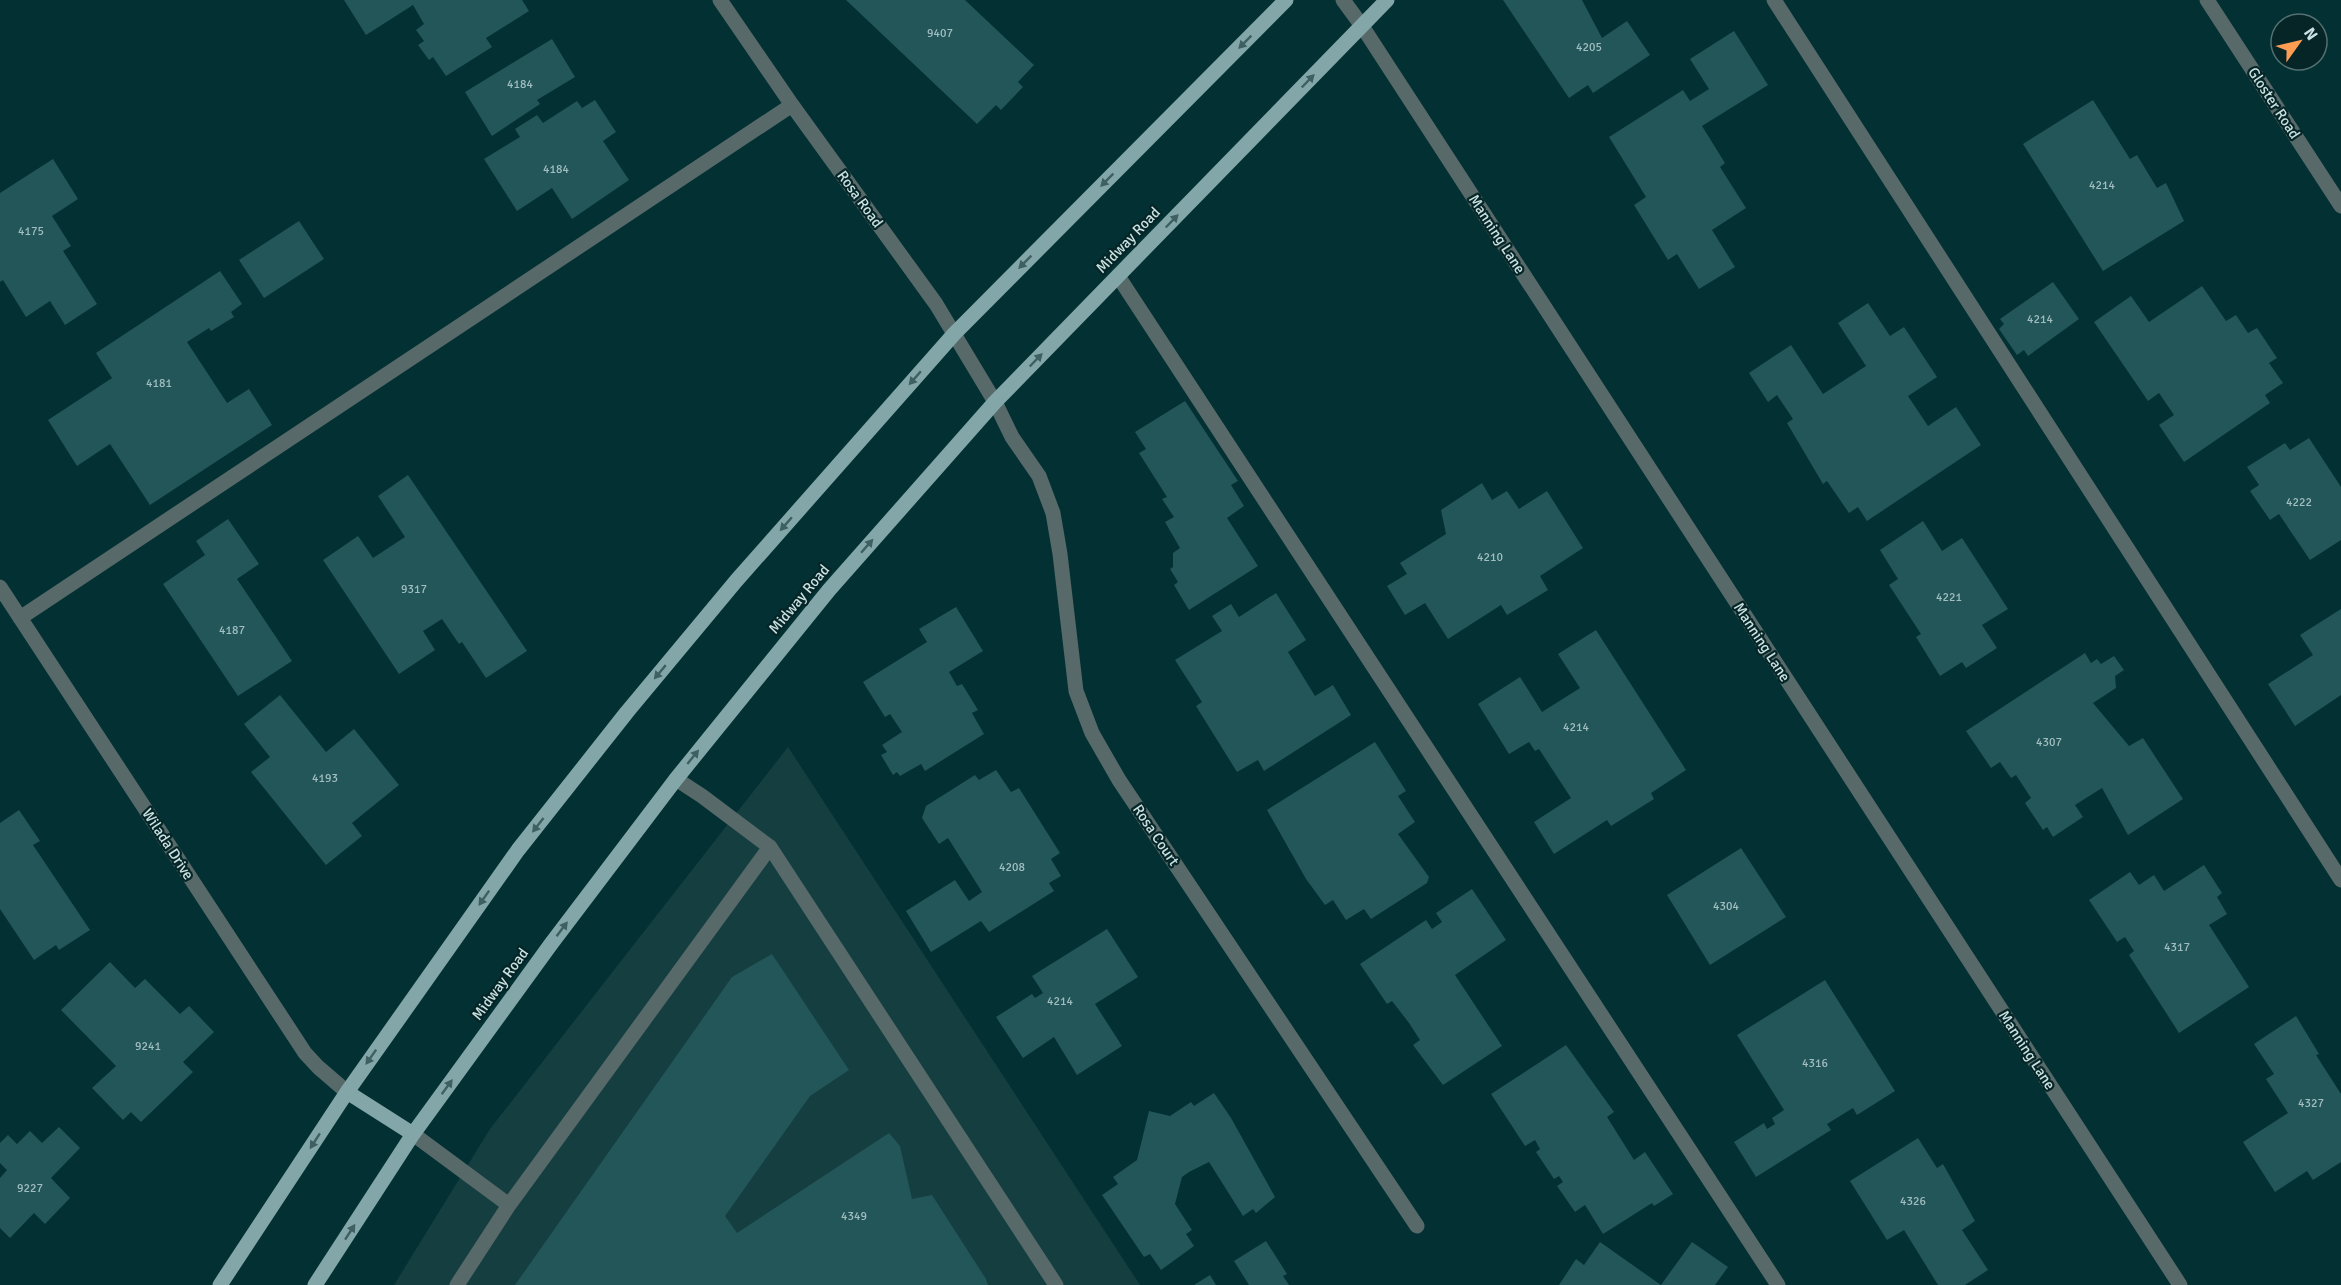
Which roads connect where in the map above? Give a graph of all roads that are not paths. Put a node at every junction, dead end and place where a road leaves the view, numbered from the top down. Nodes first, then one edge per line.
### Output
1 (720, 0) edge
2 (1286, 0) edge
3 (1343, 0) edge
4 (1387, 0) edge
5 (1774, 0) edge
6 (2207, 0) edge
7 (1362, 26) junction
8 (792, 105) junction
9 (2341, 206) edge
10 (1118, 276) junction
11 (954, 334) junction
12 (995, 402) junction
13 (0, 587) edge
14 (20, 618) junction
15 (675, 780) junction
16 (770, 847) junction
17 (2341, 880) edge
18 (347, 1092) junction
19 (413, 1134) junction
20 (509, 1205) junction
21 (1417, 1226) dead end
22 (220, 1285) edge
23 (315, 1285) edge
24 (457, 1285) edge
25 (1056, 1285) edge
26 (1778, 1285) edge
27 (2180, 1285) edge

1 - 8 street, Rosa Road
2 -> 11 main road
3 - 7 street, Manning Lane
4 - 7 main road, Midway Road
5 - 17 street
6 - 9 street, Gloster Road
10 -> 7 main road, Midway Road
7 - 27 street, Manning Lane
8 - 11 street, Rosa Road
8 - 14 street
12 -> 10 main road, Midway Road
10 - 26 street
11 - 12 street, Rosa Road
11 -> 18 main road
15 -> 12 main road, Midway Road
12 - 21 street, Rosa Court
13 - 14 street, Wilada Drive
14 - 18 street, Wilada Drive
15 - 16 street
19 -> 15 main road, Midway Road
16 - 20 street
16 - 25 street
18 - 19 main road
18 -> 22 main road
19 - 20 street
23 -> 19 main road, Midway Road
20 - 24 street

